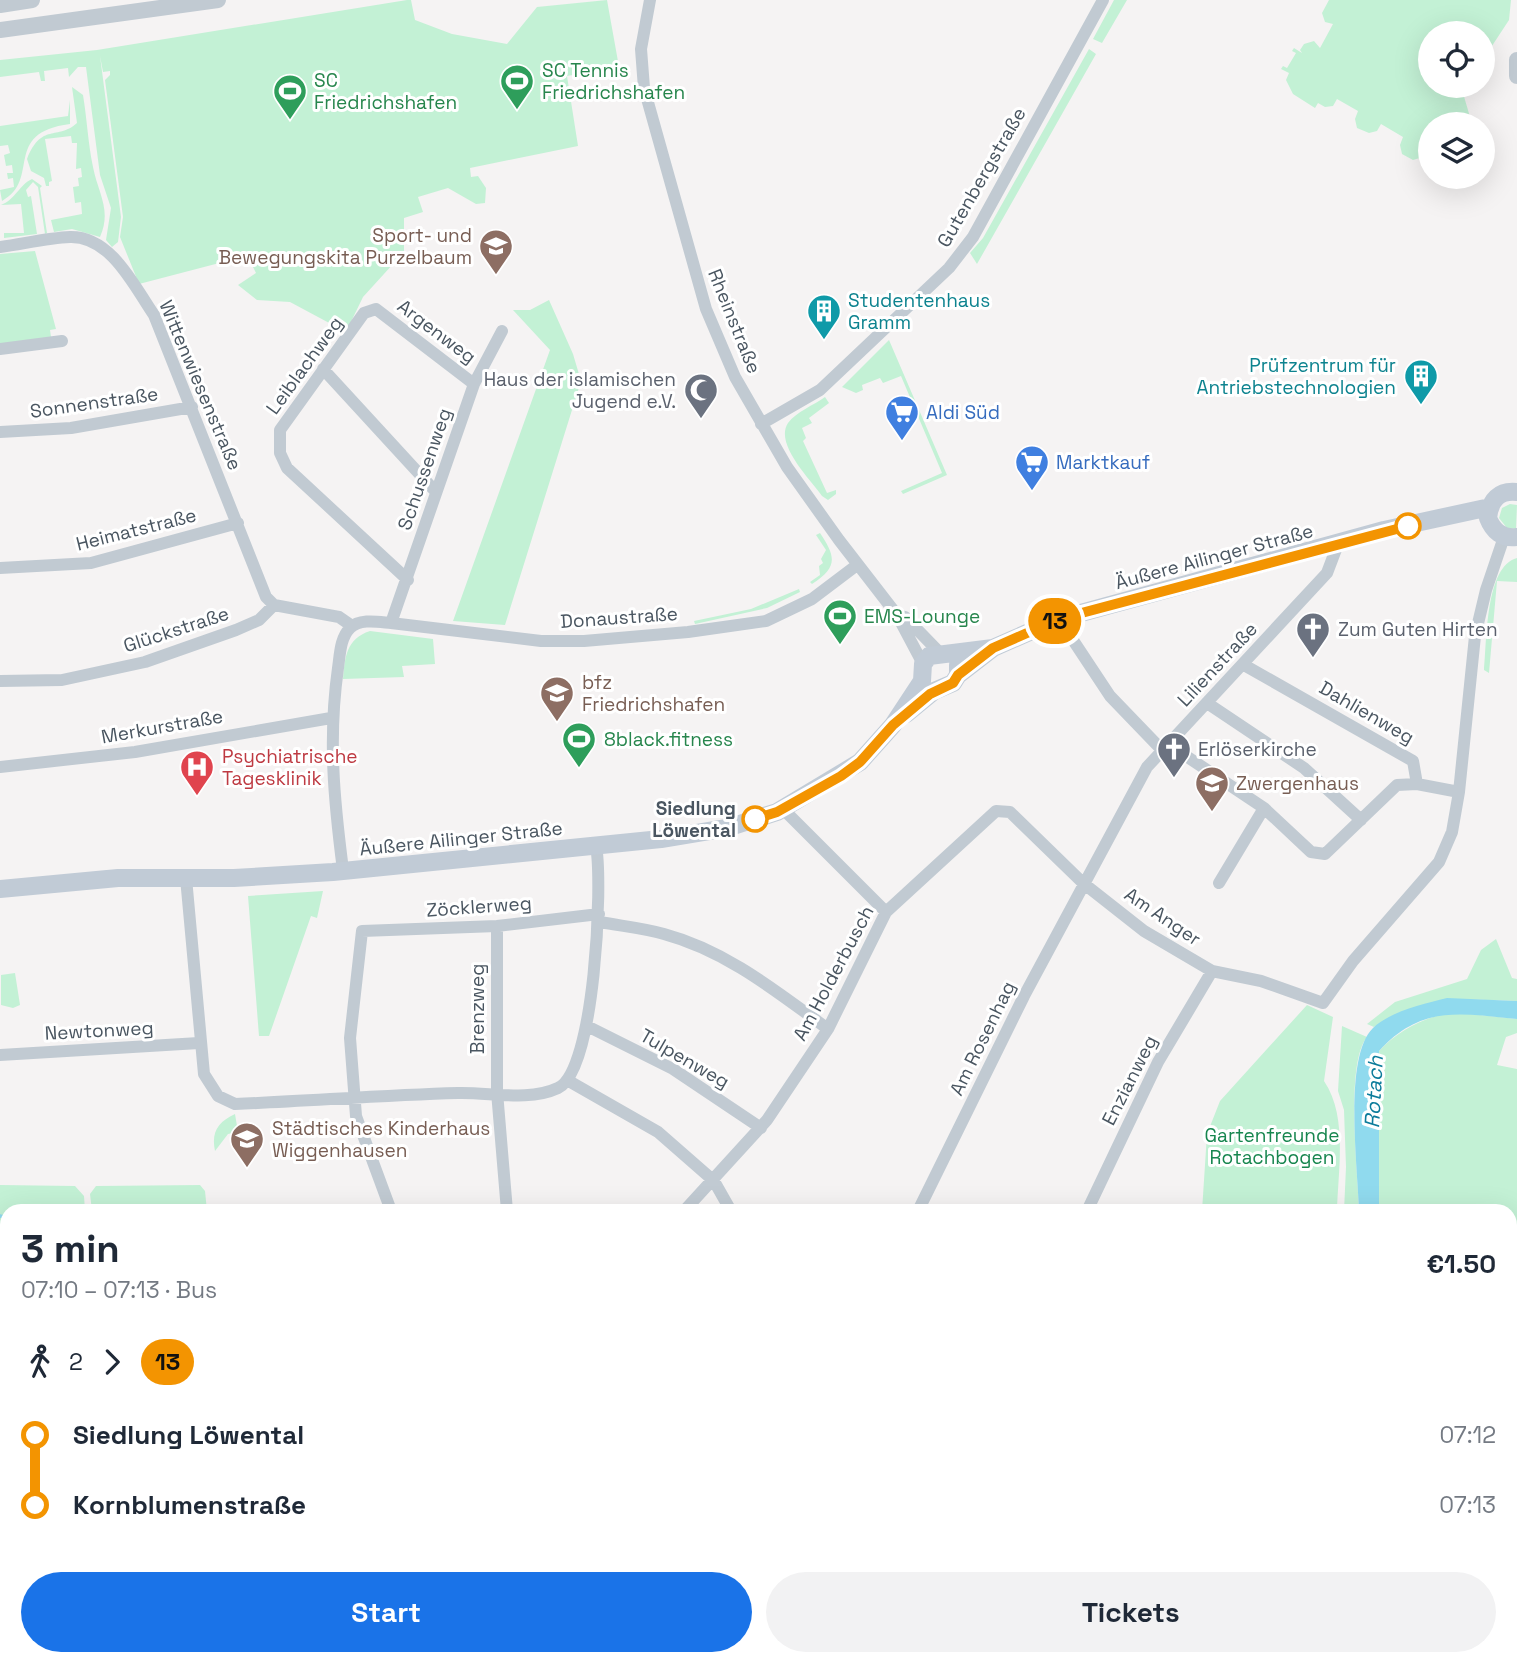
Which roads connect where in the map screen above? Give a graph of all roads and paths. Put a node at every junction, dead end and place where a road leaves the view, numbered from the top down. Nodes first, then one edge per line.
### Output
1 (32, 0) edge
2 (218, 0) edge
3 (650, 0) edge
4 (1103, 0) edge
5 (0, 5) edge
6 (0, 30) edge
7 (1517, 60) edge
8 (1517, 76) edge
9 (0, 247) edge
10 (376, 309) joint
11 (502, 331) dead end
12 (62, 341) dead end
13 (0, 349) edge
14 (323, 369) junction
15 (474, 384) junction
16 (192, 407) junction
17 (761, 424) junction
18 (0, 432) edge
19 (1515, 487) edge
20 (436, 492) junction
21 (1490, 507) junction
22 (1449, 518) junction
23 (238, 523) junction
24 (1504, 533) edge
25 (1338, 544) junction
26 (857, 565) junction
27 (0, 568) edge
28 (408, 580) junction
29 (274, 605) junction
30 (897, 615) junction
31 (1059, 619) junction
32 (391, 623) junction
33 (352, 626) junction
34 (993, 648) junction
35 (944, 653) junction
36 (1244, 665) junction
37 (923, 669) junction
38 (958, 675) junction
39 (0, 681) edge
40 (939, 688) junction
41 (1207, 703) junction
42 (331, 718) junction
43 (893, 725) junction
44 (1164, 746) junction
45 (0, 768) edge
46 (1417, 784) junction
47 (1459, 792) junction
48 (783, 808) junction
49 (1264, 808) junction
50 (1010, 811) joint
51 (1361, 820) junction
52 (596, 846) junction
53 (343, 870) junction
54 (186, 878) junction
55 (1083, 883) junction
56 (1219, 883) dead end
57 (0, 889) edge
58 (886, 912) junction
59 (599, 918) junction
60 (497, 926) junction
61 (1212, 971) junction
62 (587, 1027) junction
63 (828, 1030) junction
64 (199, 1043) junction
65 (0, 1055) edge
66 (567, 1080) junction
67 (497, 1093) junction
68 (355, 1098) junction
69 (761, 1128) junction
70 (714, 1181) junction
71 (388, 1204) edge
72 (506, 1204) edge
73 (691, 1204) edge
74 (727, 1204) edge
75 (922, 1204) edge
76 (1090, 1204) edge

1 - 5 street
2 - 6 street
3 - 17 street, Rheinstraße
4 - 17 street, Gutenbergstraße
7 - 8 street
9 - 16 street, Wittenwiesenstraße
10 - 14 street, Leiblachweg
10 - 15 street, Argenweg
11 - 15 street, Schussenweg
12 - 13 street
14 - 20 street
14 - 28 street, Leiblachweg
15 - 20 street, Schussenweg
16 - 18 street, Sonnenstraße
16 - 23 street, Wittenwiesenstraße
17 - 26 street, Rheinstraße
19 - 21 main road
20 - 28 street, Schussenweg
21 - 22 main road, Äußere Ailinger Straße
21 - 24 main road
22 - 24 main road, Äußere Ailinger Straße
22 - 25 main road, Äußere Ailinger Straße
23 - 27 street, Heimatstraße
23 - 29 street, Wittenwiesenstraße
24 - 47 street
25 - 31 main road, Äußere Ailinger Straße
25 - 36 street, Lilienstraße
26 - 30 street, Rheinstraße
26 - 32 street, Donaustraße
28 - 32 street, Schussenweg
29 - 33 street
29 - 39 street, Glückstraße
30 - 35 street, Rheinstraße
30 - 37 street, Rheinstraße
31 - 34 main road, Äußere Ailinger Straße
31 - 44 street
32 - 33 street, Donaustraße
33 - 42 street
34 - 35 main road, Äußere Ailinger Straße
34 - 38 main road, Äußere Ailinger Straße
35 - 37 main road
35 - 38 main road
36 - 41 street, Lilienstraße
36 - 46 street, Dahlienweg
37 - 40 main road
37 - 43 main road
38 - 40 main road
40 - 43 main road
41 - 44 street, Lilienstraße
41 - 51 street
42 - 45 street, Merkurstraße
42 - 53 street
43 - 48 main road, Äußere Ailinger Straße
44 - 49 street
44 - 55 street, Lilienstraße
46 - 47 street
46 - 51 street
47 - 61 street, Am Anger
48 - 52 main road, Äußere Ailinger Straße
48 - 58 street
49 - 51 street
49 - 56 street
50 - 55 street, Am Anger
50 - 58 street, Am Holderbusch
52 - 53 main road, Äußere Ailinger Straße
52 - 59 street
53 - 54 main road, Äußere Ailinger Straße
54 - 57 main road, Äußere Ailinger Straße
54 - 64 street
55 - 61 street, Am Anger
55 - 75 street, Am Rosenhag
58 - 63 street, Am Holderbusch
59 - 60 street, Zöcklerweg
59 - 62 street
59 - 63 street, Zöcklerweg
60 - 67 street, Brenzweg
60 - 68 street, Zöcklerweg
61 - 76 street, Enzianweg
62 - 66 street
62 - 69 street, Tulpenweg
63 - 69 street, Am Holderbusch
64 - 65 street, Newtonweg
64 - 68 street
66 - 67 street
66 - 70 street
67 - 68 street
67 - 72 street, Brenzweg
68 - 71 street
69 - 70 street, Am Holderbusch
70 - 73 street, Am Holderbusch
70 - 74 street

